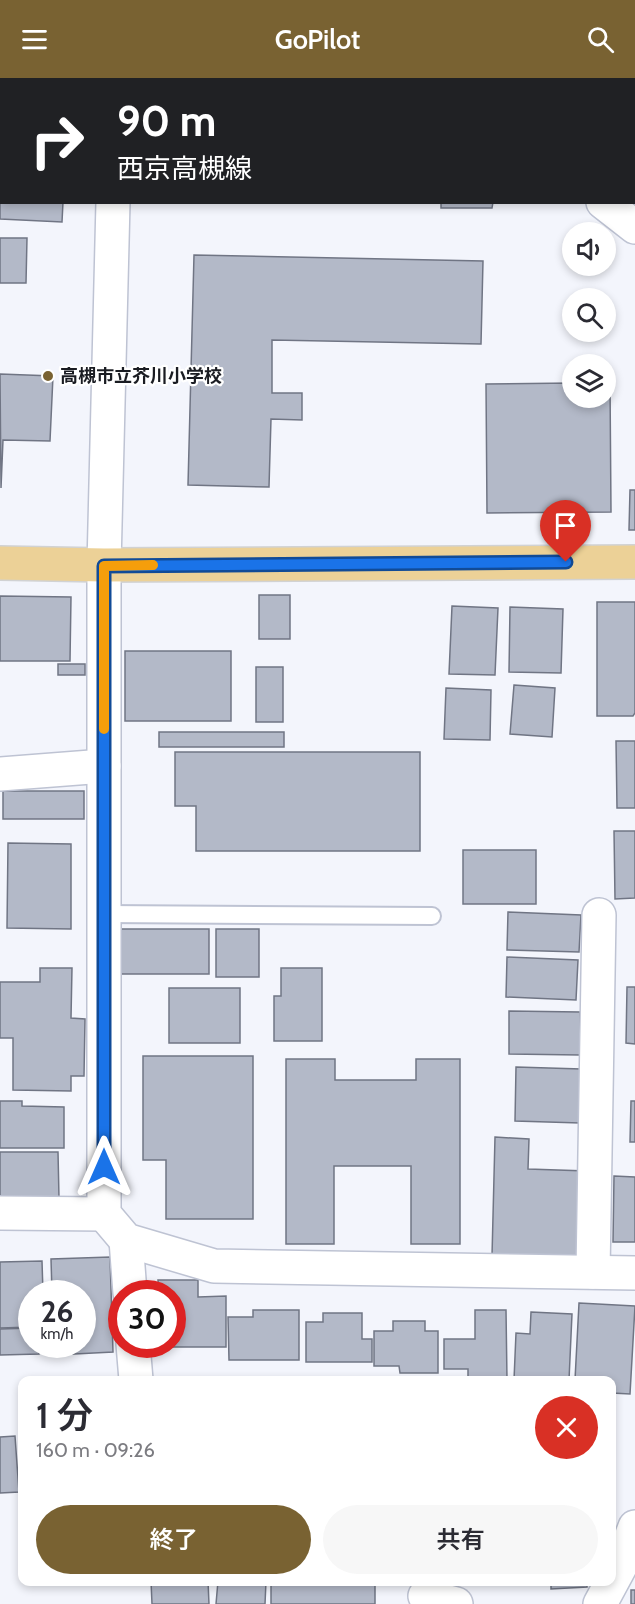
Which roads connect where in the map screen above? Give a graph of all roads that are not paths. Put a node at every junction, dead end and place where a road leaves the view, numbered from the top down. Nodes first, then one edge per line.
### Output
1 (113, 204) edge
2 (606, 204) edge
3 (635, 226) edge
4 (635, 562) edge
5 (0, 563) edge
6 (104, 566) junction
7 (104, 766) junction
8 (0, 774) edge
9 (104, 914) junction
10 (599, 915) dead end
11 (432, 916) dead end
12 (0, 1213) edge
13 (104, 1214) junction
14 (126, 1240) junction
15 (592, 1272) junction
16 (635, 1273) edge
17 (129, 1280) edge
18 (135, 1358) edge
19 (136, 1376) edge
20 (635, 1527) edge
21 (616, 1574) edge
22 (610, 1586) edge
23 (423, 1594) edge
24 (456, 1604) edge
25 (600, 1604) edge

1 - 6 street
2 - 3 street
4 - 6 main road
5 - 6 main road
6 - 7 street
7 - 8 street
7 - 9 street
9 - 11 lane
9 - 13 street
10 - 15 street
12 - 13 street
13 - 14 street
14 - 15 street
14 - 17 street
15 - 16 street
18 - 19 street
20 - 21 street
22 - 25 street
23 - 24 street

